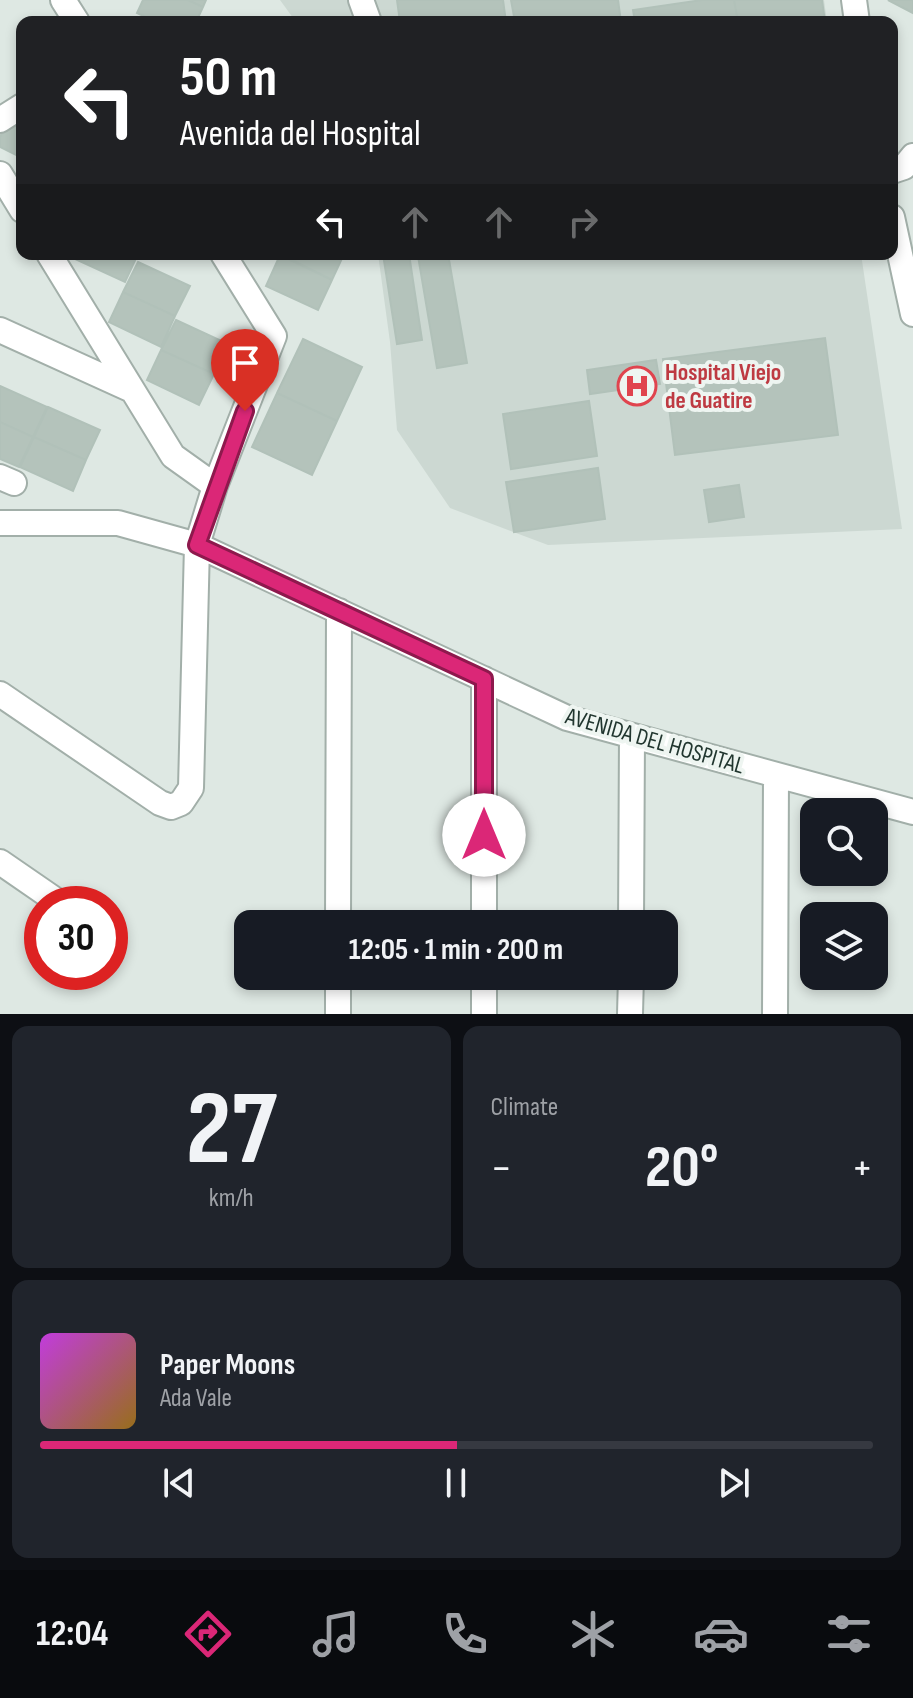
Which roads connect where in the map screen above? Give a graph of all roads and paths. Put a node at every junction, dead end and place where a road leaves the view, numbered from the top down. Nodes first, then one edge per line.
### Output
1 (913, 156) edge
2 (898, 169) edge
3 (0, 174) edge
4 (16, 200) edge
5 (898, 245) edge
6 (53, 260) edge
7 (227, 260) edge
8 (913, 314) edge
9 (0, 330) edge
10 (132, 390) junction
11 (215, 486) junction
12 (0, 523) edge
13 (197, 545) junction
14 (339, 611) junction
15 (484, 679) junction
16 (0, 694) edge
17 (632, 736) junction
18 (776, 775) junction
19 (913, 812) edge
20 (0, 862) edge
21 (35, 886) edge
22 (338, 910) edge
23 (484, 910) edge
24 (631, 910) edge
25 (338, 990) edge
26 (484, 990) edge
27 (631, 990) edge
28 (338, 1014) edge
29 (484, 1014) edge
30 (630, 1014) edge
31 (775, 1014) edge

1 - 2 street
3 - 4 street
5 - 8 street
6 - 10 street
7 - 11 street
9 - 10 street
10 - 11 street
11 - 13 street
12 - 13 street, AVENIDA DEL HOSPITAL
13 - 14 street, AVENIDA DEL HOSPITAL
13 - 16 street
14 - 15 street, AVENIDA DEL HOSPITAL
14 - 22 street
15 - 17 street, AVENIDA DEL HOSPITAL
15 - 23 street
17 - 18 street, AVENIDA DEL HOSPITAL
17 - 24 street
18 - 19 street, AVENIDA DEL HOSPITAL
18 - 31 street
20 - 21 street
25 - 28 street
26 - 29 street
27 - 30 street

